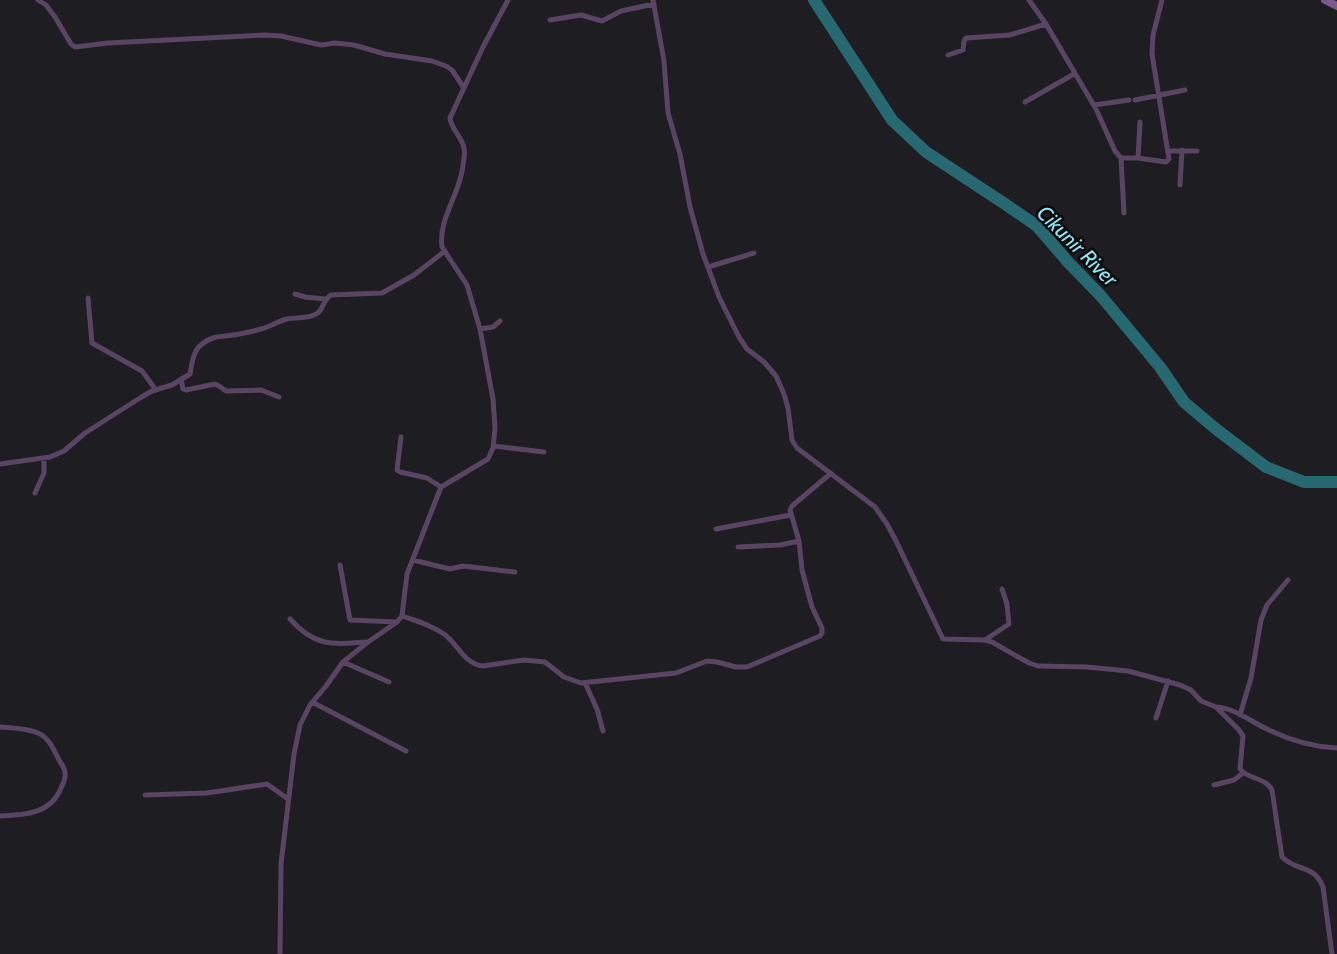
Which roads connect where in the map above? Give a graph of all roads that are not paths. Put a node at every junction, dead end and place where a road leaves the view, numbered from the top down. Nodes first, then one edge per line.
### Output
1 (38, 0) edge
2 (508, 0) edge
3 (1029, 0) edge
4 (1162, 0) edge
5 (1325, 0) edge
6 (654, 2) edge
7 (1337, 6) edge
8 (550, 20) dead end
9 (1046, 24) junction
10 (948, 55) dead end
11 (1074, 74) junction
12 (464, 88) junction
13 (1185, 90) dead end
14 (1158, 96) junction
15 (1025, 102) dead end
16 (1094, 105) junction
17 (1140, 122) dead end
18 (1182, 150) junction
19 (1197, 150) dead end
20 (1168, 151) junction
21 (1121, 158) junction
22 (1138, 158) junction
23 (1180, 185) dead end
24 (1124, 213) dead end
25 (445, 251) junction
26 (754, 253) dead end
27 (708, 267) junction
28 (295, 294) dead end
29 (88, 298) dead end
30 (325, 299) junction
31 (500, 321) dead end
32 (480, 329) junction
33 (181, 379) junction
34 (156, 390) junction
35 (279, 397) dead end
36 (401, 437) dead end
37 (494, 446) junction
38 (544, 452) dead end
39 (44, 458) junction
40 (0, 464) edge
41 (830, 474) junction
42 (441, 487) junction
43 (35, 493) dead end
44 (791, 515) junction
45 (716, 529) dead end
46 (799, 541) junction
47 (738, 547) dead end
48 (413, 560) junction
49 (340, 565) dead end
50 (515, 572) dead end
51 (1288, 580) dead end
52 (1002, 589) dead end
53 (402, 616) junction
54 (290, 619) dead end
55 (397, 622) junction
56 (985, 639) junction
57 (368, 642) junction
58 (343, 662) junction
59 (1168, 681) junction
60 (390, 682) dead end
61 (585, 683) junction
62 (312, 702) junction
63 (1216, 707) junction
64 (1240, 715) junction
65 (1156, 718) dead end
66 (0, 727) edge
67 (603, 731) dead end
68 (1337, 748) edge
69 (406, 751) dead end
70 (1243, 773) junction
71 (1214, 785) dead end
72 (145, 795) dead end
73 (288, 799) junction
74 (0, 816) edge
75 (280, 954) edge
76 (1332, 954) edge

1 - 12 street
2 - 12 street
3 - 9 street
4 - 14 street
5 - 7 street
6 - 8 street
6 - 27 street
9 - 10 street
9 - 11 street
11 - 15 street
11 - 16 street
12 - 25 street
13 - 14 street
14 - 16 street
14 - 20 street
16 - 21 street
17 - 22 street
18 - 19 street
18 - 20 street
18 - 23 street
20 - 22 street
21 - 22 street
21 - 24 street
25 - 30 street
25 - 32 street
26 - 27 street
27 - 41 street
28 - 30 street
29 - 34 street
30 - 33 street
31 - 32 street
32 - 37 street
33 - 34 street
33 - 35 street
34 - 39 street
36 - 42 street
37 - 38 street
37 - 42 street
39 - 40 street
39 - 43 street
41 - 44 street
41 - 56 street
42 - 48 street
44 - 45 street
44 - 46 street
46 - 47 street
46 - 61 street
48 - 50 street
48 - 53 street
49 - 55 street
51 - 64 street
52 - 56 street
53 - 55 street
53 - 61 street
54 - 57 street
55 - 57 street
56 - 59 street
57 - 58 street
58 - 60 street
58 - 62 street
59 - 63 street
59 - 65 street
61 - 67 street
62 - 69 street
62 - 73 street
63 - 64 street
63 - 70 street
64 - 68 street
66 - 74 street
70 - 71 street
70 - 76 street
72 - 73 street
73 - 75 street

